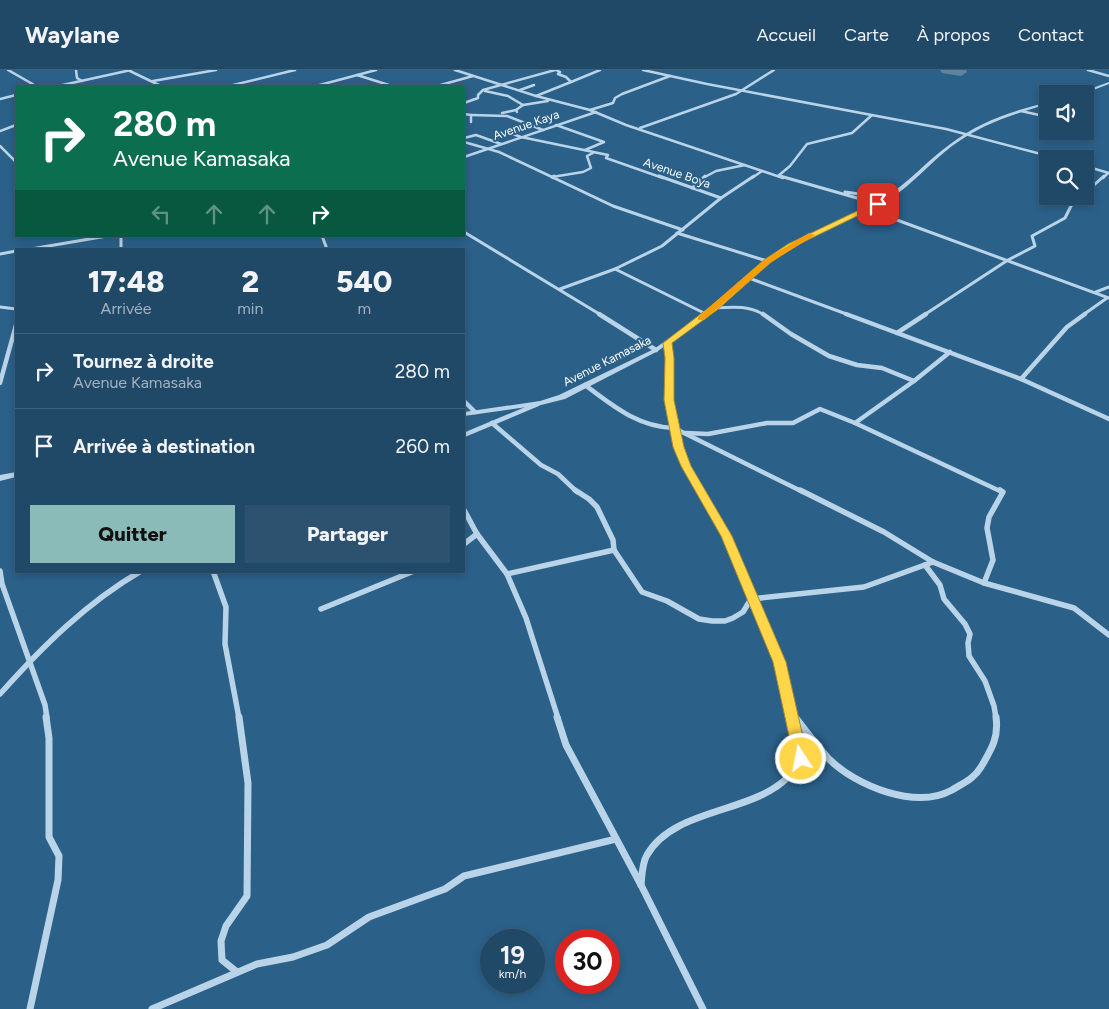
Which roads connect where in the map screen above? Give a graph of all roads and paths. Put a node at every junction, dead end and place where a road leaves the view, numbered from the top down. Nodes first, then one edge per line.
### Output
1 (8, 70) edge
2 (76, 70) edge
3 (130, 70) edge
4 (216, 70) edge
5 (295, 70) edge
6 (376, 70) edge
7 (455, 70) edge
8 (468, 70) edge
9 (556, 70) edge
10 (600, 70) edge
11 (643, 70) edge
12 (661, 70) edge
13 (774, 70) edge
14 (1088, 70) edge
15 (463, 72) junction
16 (656, 73) junction
17 (357, 75) junction
18 (473, 76) junction
19 (671, 76) junction
20 (1109, 76) edge
21 (82, 81) junction
22 (153, 81) junction
23 (571, 82) junction
24 (1109, 83) edge
25 (503, 84) junction
26 (34, 85) edge
27 (63, 85) edge
28 (159, 85) edge
29 (233, 85) edge
30 (320, 85) edge
31 (389, 85) edge
32 (441, 85) edge
33 (534, 86) dead end
34 (1094, 88) edge
35 (483, 90) junction
36 (519, 90) junction
37 (742, 90) junction
38 (15, 95) edge
39 (536, 96) junction
40 (0, 99) edge
41 (552, 100) junction
42 (465, 102) edge
43 (523, 105) junction
44 (1039, 106) edge
45 (516, 110) junction
46 (590, 110) junction
47 (1021, 111) junction
48 (596, 112) junction
49 (502, 113) dead end
50 (465, 114) edge
51 (872, 115) junction
52 (1039, 115) edge
53 (471, 116) junction
54 (507, 116) junction
55 (470, 122) dead end
56 (15, 125) edge
57 (556, 126) junction
58 (640, 129) junction
59 (543, 130) junction
60 (0, 132) edge
61 (507, 132) dead end
62 (968, 134) junction
63 (521, 137) junction
64 (465, 138) edge
65 (465, 142) edge
66 (501, 144) junction
67 (0, 146) edge
68 (495, 146) junction
69 (489, 148) junction
70 (585, 150) junction
71 (499, 152) junction
72 (594, 152) junction
73 (6, 153) junction
74 (1039, 153) edge
75 (0, 154) edge
76 (465, 156) edge
77 (15, 161) edge
78 (745, 165) junction
79 (1094, 169) edge
80 (762, 170) junction
81 (1109, 173) edge
82 (778, 176) junction
83 (552, 177) junction
84 (1094, 185) edge
85 (692, 188) junction
86 (835, 191) junction
87 (721, 198) junction
88 (888, 198) junction
89 (878, 204) junction
90 (1072, 205) edge
91 (867, 209) junction
92 (683, 230) junction
93 (465, 233) edge
94 (678, 233) junction
95 (78, 237) edge
96 (102, 237) edge
97 (80, 241) junction
98 (37, 248) edge
99 (15, 251) edge
100 (0, 254) edge
101 (1008, 260) junction
102 (767, 261) junction
103 (615, 269) junction
104 (749, 278) junction
105 (1109, 287) edge
106 (560, 289) junction
107 (1096, 292) junction
108 (1108, 298) edge
109 (0, 307) edge
110 (714, 308) junction
111 (15, 309) edge
112 (706, 314) junction
113 (15, 329) edge
114 (897, 333) junction
115 (667, 343) junction
116 (656, 350) junction
117 (950, 352) junction
118 (1021, 379) junction
119 (914, 381) junction
120 (0, 383) edge
121 (585, 385) junction
122 (465, 402) edge
123 (541, 403) junction
124 (475, 412) junction
125 (465, 414) edge
126 (1108, 417) edge
127 (492, 423) junction
128 (855, 423) junction
129 (674, 428) junction
130 (683, 432) junction
131 (465, 435) edge
132 (15, 475) edge
133 (0, 478) edge
134 (465, 512) edge
135 (477, 534) junction
136 (465, 543) edge
137 (614, 550) junction
138 (933, 562) junction
139 (925, 565) junction
140 (0, 571) edge
141 (138, 573) edge
142 (214, 573) edge
143 (409, 573) edge
144 (507, 574) junction
145 (984, 583) junction
146 (751, 599) junction
147 (321, 609) dead end
148 (1109, 635) edge
149 (28, 662) junction
150 (0, 694) edge
151 (791, 712) junction
152 (616, 839) junction
153 (641, 885) junction
154 (237, 972) junction
155 (30, 1009) edge
156 (152, 1009) edge
157 (703, 1009) edge

1 - 26 street
2 - 21 street
3 - 21 street
3 - 22 street
4 - 22 street
5 - 29 street
6 - 17 street
7 - 15 street
8 - 15 street
9 - 23 street
9 - 25 street
10 - 23 street
11 - 16 street
12 - 16 street
13 - 37 street
14 - 20 street
15 - 18 street
16 - 19 street
17 - 30 street
17 - 31 street
18 - 25 street
18 - 32 street
19 - 37 street
19 - 46 street
21 - 27 street
22 - 28 street
23 - 39 street
24 - 34 street
25 - 35 street
25 - 36 street
33 - 36 street
35 - 42 street
35 - 43 street
36 - 39 street
37 - 51 street
37 - 58 street
38 - 40 street
39 - 41 street
41 - 43 street
41 - 46 street
43 - 45 street
44 - 47 street, Avenue Kamasaka
45 - 49 street
45 - 54 street
46 - 48 street
47 - 52 street
47 - 62 street, Avenue Kamasaka
48 - 57 street, Avenue Kaya
48 - 58 street
50 - 53 street
51 - 62 street
51 - 82 street
53 - 54 street
53 - 55 street
54 - 59 street
56 - 60 street
57 - 59 street, Avenue Kaya
57 - 70 street
58 - 78 street
59 - 63 street, Avenue Kaya
61 - 63 street, Avenue Boya
62 - 74 street
62 - 88 street, Avenue Kamasaka
63 - 66 street, Avenue Kaya
63 - 70 street, Avenue Boya
64 - 66 street
65 - 69 street
66 - 68 street, Avenue Kaya
67 - 73 street
68 - 69 street, Avenue Kaya
68 - 71 street
69 - 71 street
69 - 76 street, Avenue Kaya
70 - 72 street, Avenue Boya
71 - 83 street
72 - 83 street
72 - 85 street, Avenue Boya
73 - 75 street
73 - 77 street
78 - 80 street
78 - 85 street
79 - 81 street
80 - 82 street
80 - 87 street
81 - 84 street
82 - 86 street
83 - 92 street
85 - 87 street, Avenue Boya
86 - 88 street
86 - 89 street
87 - 92 street
88 - 89 street, Avenue Kamasaka
89 - 91 street, Avenue Kamasaka
90 - 101 street
91 - 101 street
91 - 102 street, Avenue Kamasaka
92 - 94 street
93 - 106 street
94 - 102 street
94 - 103 street
95 - 97 street
96 - 97 street
97 - 98 street
99 - 100 street
101 - 107 street
101 - 114 street
102 - 104 street, Avenue Kamasaka
103 - 106 street
103 - 112 street
104 - 110 street, Avenue Kamasaka
104 - 114 street
105 - 107 street
106 - 116 street
107 - 108 street
108 - 118 street
109 - 111 street
110 - 112 street, Avenue Kamasaka
110 - 119 street
112 - 115 street, Avenue Kamasaka
113 - 120 street
114 - 117 street
115 - 116 street, Avenue Kamasaka
115 - 129 street
116 - 121 street, Avenue Kamasaka
117 - 118 street
117 - 119 street
118 - 126 street
119 - 128 street
121 - 123 street, Avenue Kamasaka
121 - 129 street
122 - 124 street
123 - 124 street, Avenue Kamasaka
123 - 127 street
124 - 125 street, Avenue Kamasaka
127 - 131 street
127 - 137 street
128 - 130 street
128 - 145 street
129 - 130 street
129 - 146 street
130 - 138 street
132 - 133 street
134 - 135 street
135 - 136 street
135 - 144 street
137 - 144 street
137 - 146 street
138 - 139 street
138 - 145 street
139 - 146 street
139 - 151 street
140 - 149 street
141 - 149 street
142 - 154 street
143 - 147 street
144 - 152 street
145 - 148 street
146 - 151 street
149 - 150 street
149 - 155 street
151 - 153 street
152 - 153 street
152 - 154 street
153 - 157 street
154 - 156 street

